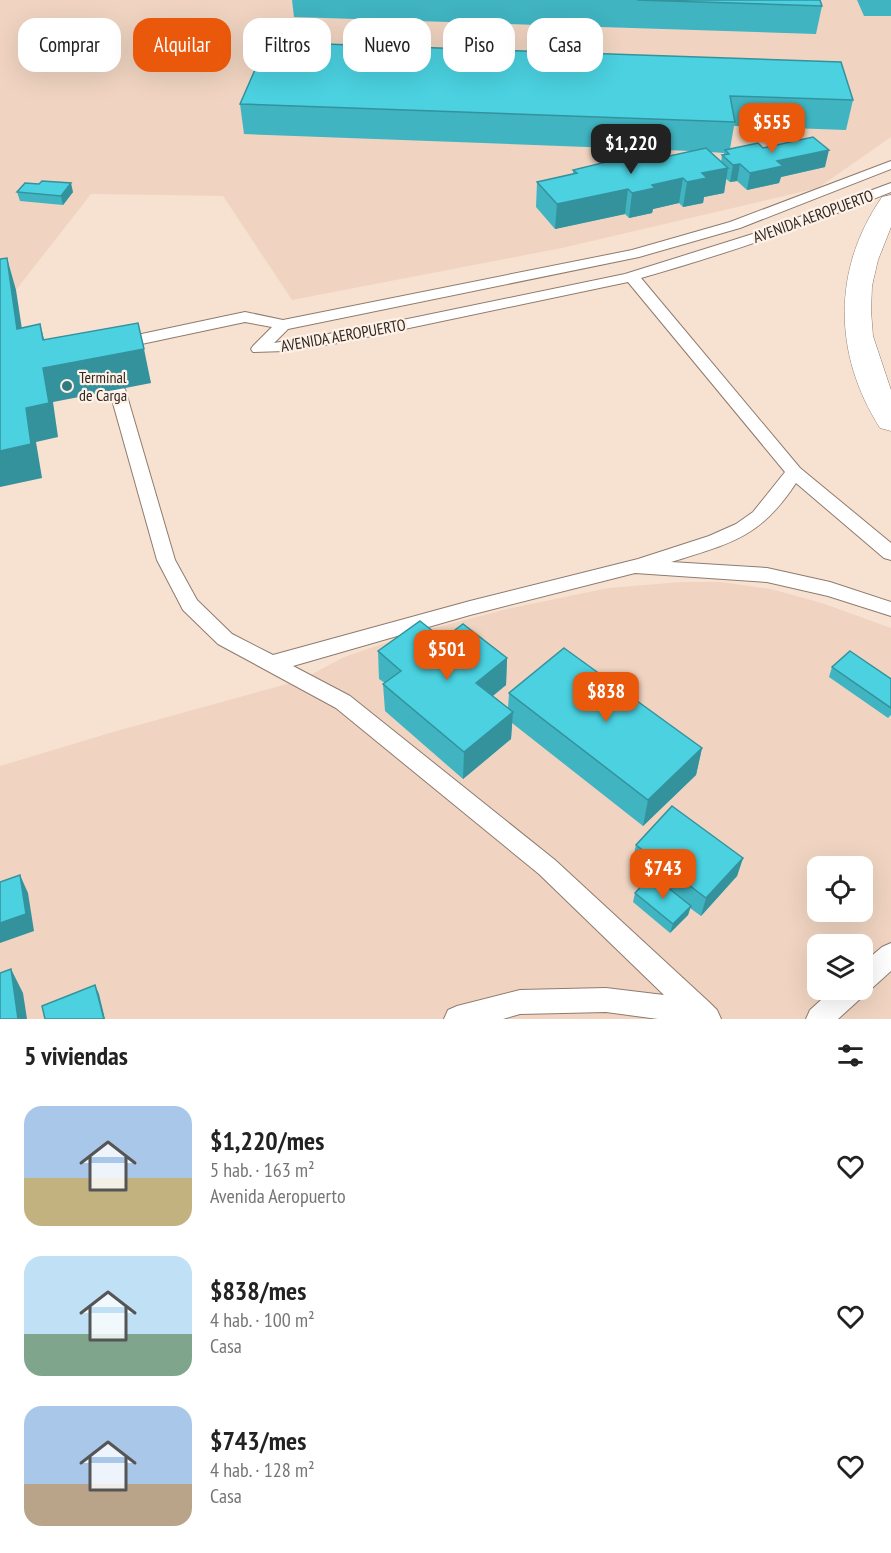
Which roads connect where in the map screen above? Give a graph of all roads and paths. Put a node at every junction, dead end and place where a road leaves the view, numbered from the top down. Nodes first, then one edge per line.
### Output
1 (891, 165) edge
2 (891, 187) edge
3 (891, 202) edge
4 (592, 263) junction
5 (631, 276) junction
6 (608, 281) junction
7 (283, 326) junction
8 (107, 355) edge
9 (117, 389) dead end
10 (891, 421) edge
11 (794, 472) junction
12 (891, 553) edge
13 (635, 566) junction
14 (891, 609) edge
15 (271, 664) junction
16 (891, 955) edge
17 (873, 971) edge
18 (840, 1000) edge
19 (705, 1016) edge
20 (457, 1019) edge
21 (819, 1019) edge

1 - 4 lane, AVENIDA AEROPUERTO
2 - 5 lane, AVENIDA AEROPUERTO
3 - 10 street, AVENIDA AEROPUERTO
4 - 6 lane
4 - 7 lane, AVENIDA AEROPUERTO
5 - 6 lane, AVENIDA AEROPUERTO
5 - 11 lane
6 - 7 lane, AVENIDA AEROPUERTO
7 - 8 lane
9 - 15 lane
11 - 12 lane
11 - 13 lane
13 - 14 lane
13 - 15 lane
15 - 19 lane
16 - 17 lane
18 - 21 lane
19 - 20 lane

